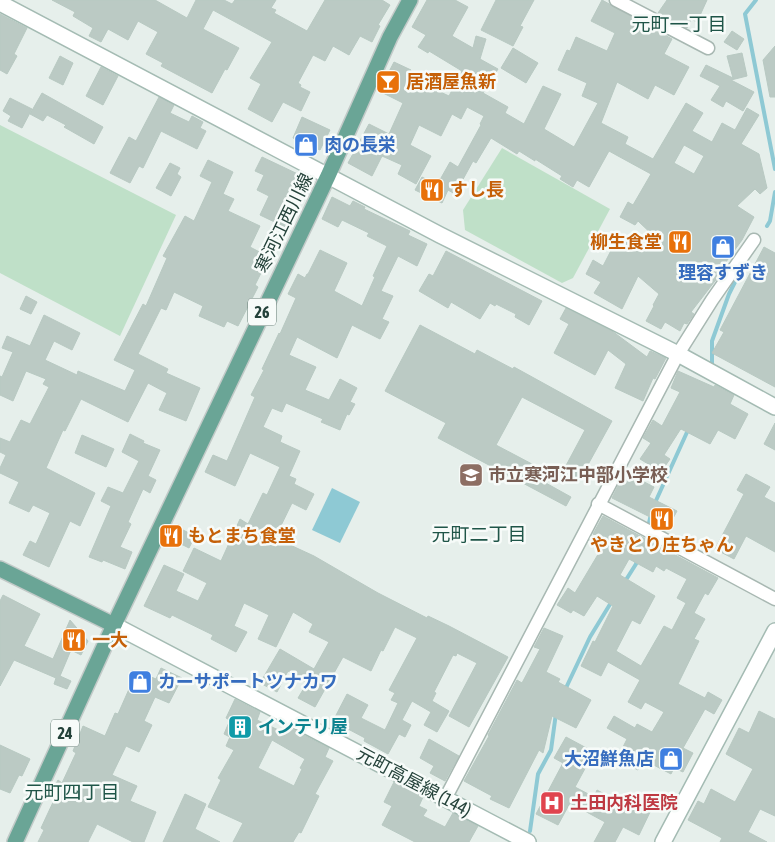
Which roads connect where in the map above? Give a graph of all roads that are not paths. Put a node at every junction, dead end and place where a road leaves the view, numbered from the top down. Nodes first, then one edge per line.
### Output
1 (410, 0) edge
2 (616, 0) edge
3 (0, 3) edge
4 (708, 48) dead end
5 (328, 176) junction
6 (754, 240) dead end
7 (678, 354) junction
8 (775, 407) edge
9 (598, 504) junction
10 (0, 569) edge
11 (775, 599) edge
12 (114, 625) junction
13 (775, 631) edge
14 (445, 799) junction
15 (15, 842) edge
16 (528, 842) edge
17 (663, 842) edge

1 - 5 main road, 寒河江西川線 / 26
2 - 4 street
3 - 5 street
5 - 7 street
5 - 12 main road, 寒河江西川線 / 26
6 - 7 street
7 - 8 street
7 - 9 street
9 - 11 street
9 - 14 street
10 - 12 main road
12 - 14 street, 元町高屋線 (144)
12 - 15 main road, 24
13 - 17 street
14 - 16 street, 元町高屋線 (144)

